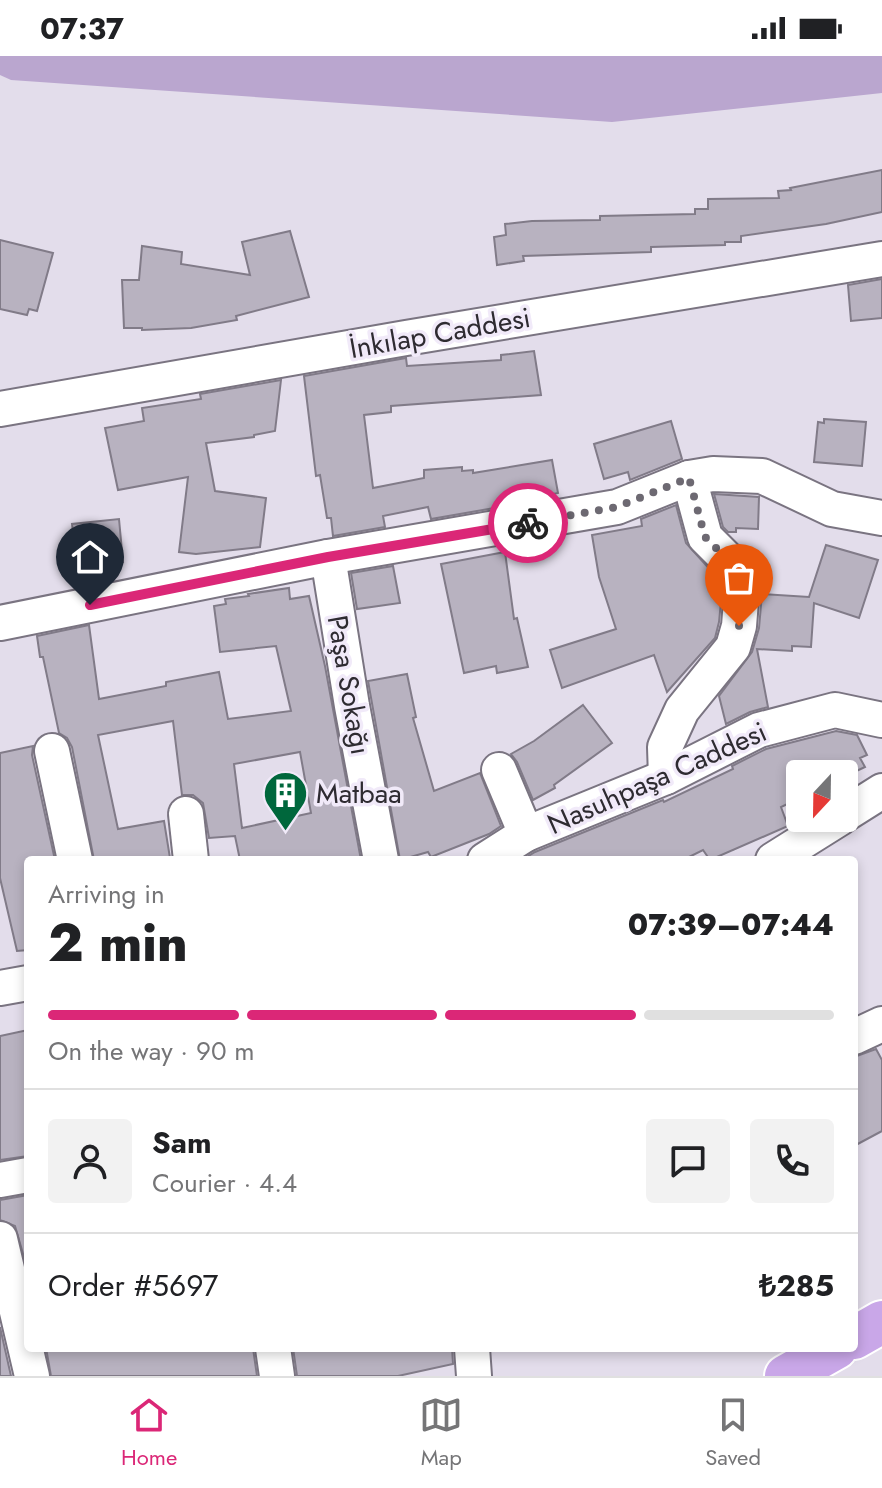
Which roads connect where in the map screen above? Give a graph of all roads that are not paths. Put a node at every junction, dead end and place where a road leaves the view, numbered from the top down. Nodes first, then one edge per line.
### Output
1 (882, 259) edge
2 (0, 386) edge
3 (56, 400) junction
4 (0, 409) edge
5 (689, 478) junction
6 (882, 518) edge
7 (328, 557) junction
8 (0, 623) edge
9 (882, 720) edge
10 (52, 751) dead end
11 (499, 770) dead end
12 (666, 777) junction
13 (882, 791) edge
14 (858, 807) edge
15 (186, 814) dead end
16 (818, 832) edge
17 (526, 834) junction
18 (74, 856) edge
19 (191, 856) edge
20 (380, 856) edge
21 (491, 856) edge
22 (779, 856) edge
23 (24, 984) edge
24 (0, 988) edge
25 (882, 1024) edge
26 (858, 1035) edge
27 (24, 1176) edge
28 (0, 1180) edge
29 (0, 1239) edge
30 (882, 1322) edge
31 (858, 1336) edge
32 (17, 1340) edge
33 (274, 1352) edge
34 (472, 1352) edge
35 (829, 1352) edge
36 (32, 1376) edge
37 (277, 1376) edge
38 (474, 1376) edge
39 (786, 1376) edge

1 - 3 street, İnkılap Caddesi
2 - 3 street, İnkılap Caddesi
3 - 4 street
5 - 6 street
5 - 7 street
5 - 12 street
7 - 8 street
7 - 20 street, Paşa Sokağı
9 - 12 street, Nasuhpaşa Caddesi
10 - 18 street
11 - 17 street
12 - 17 street, Nasuhpaşa Caddesi
13 - 14 street
15 - 19 street
16 - 22 street
17 - 21 street, Nasuhpaşa Caddesi
23 - 24 street
25 - 26 street
27 - 28 street
29 - 32 street
30 - 31 main road
32 - 36 street
33 - 37 street
34 - 38 street
35 - 39 main road

